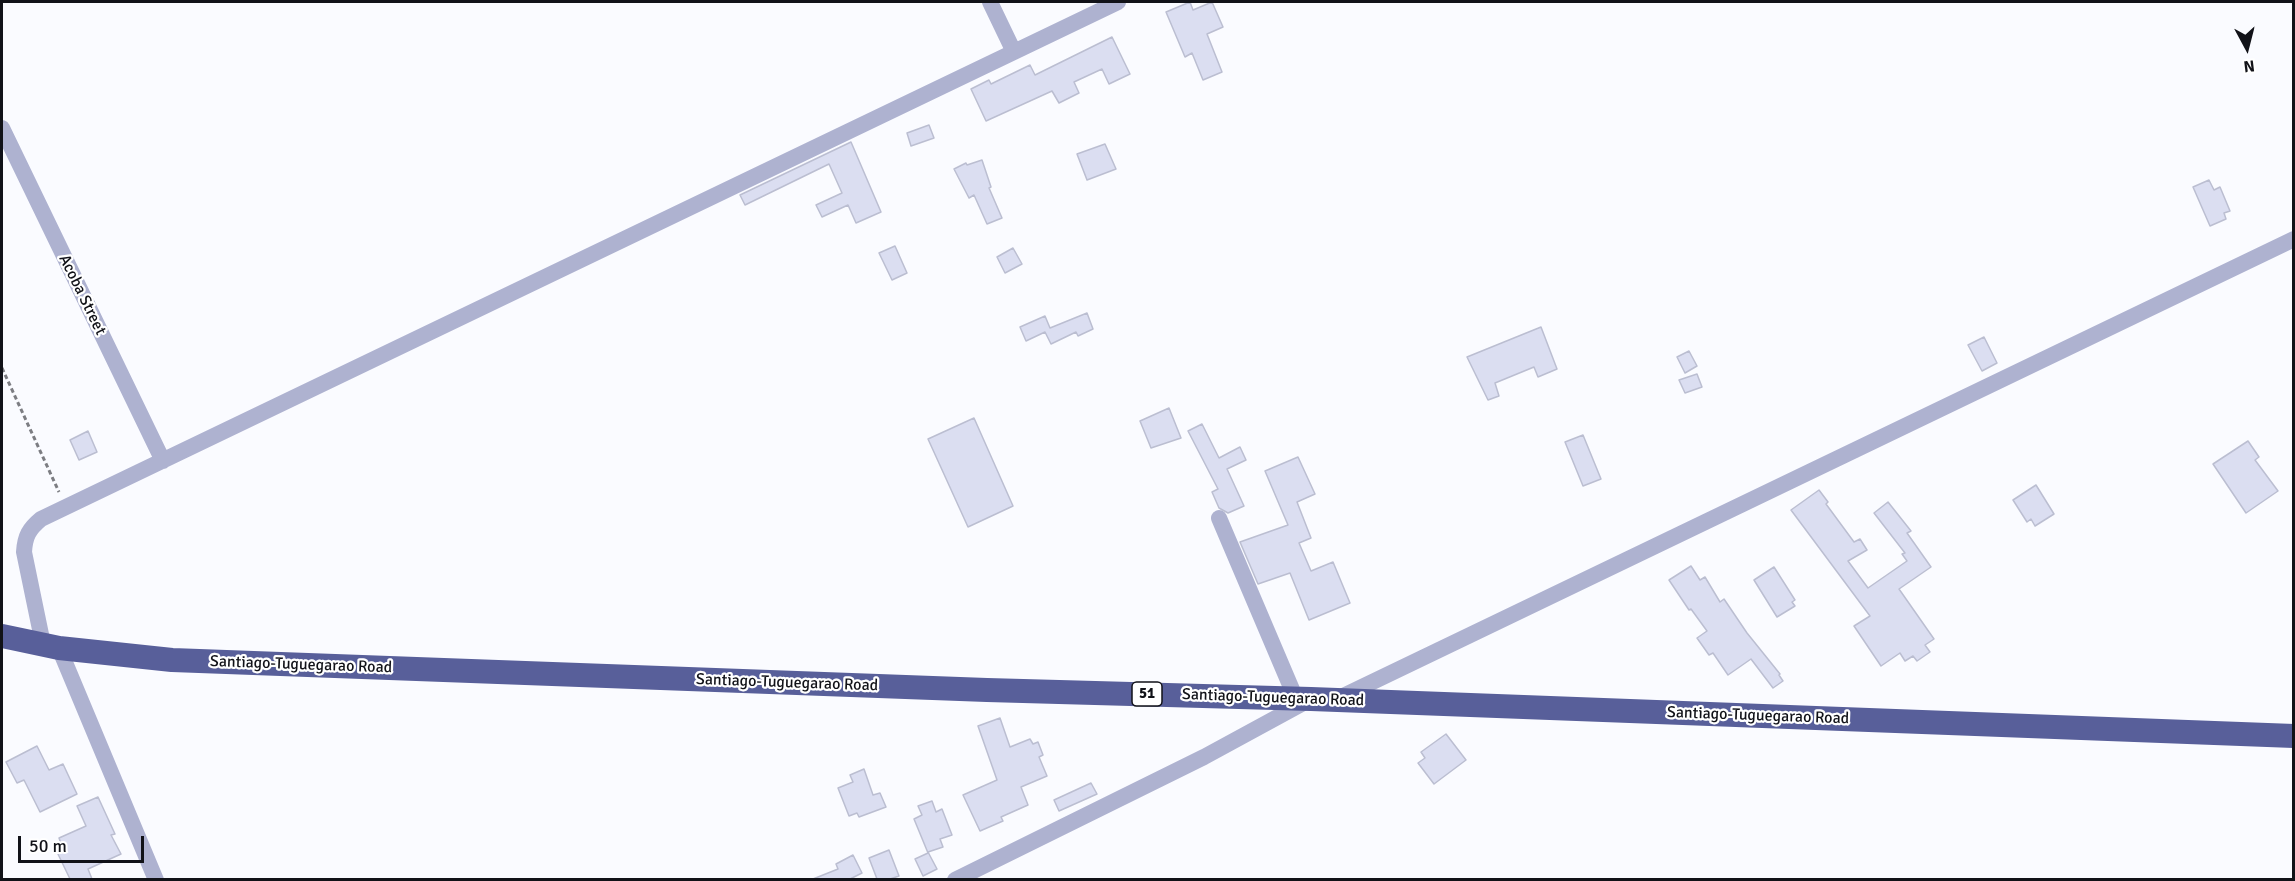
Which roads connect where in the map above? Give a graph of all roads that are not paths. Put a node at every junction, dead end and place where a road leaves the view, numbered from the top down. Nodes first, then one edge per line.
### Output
1 (990, 2) edge
2 (1118, 2) edge
3 (1014, 52) junction
4 (2, 128) edge
5 (2294, 239) edge
6 (163, 461) junction
7 (1220, 518) dead end
8 (2, 636) edge
9 (51, 646) junction
10 (1304, 699) junction
11 (1335, 700) junction
12 (2294, 736) edge
13 (156, 879) edge
14 (955, 879) edge

1 - 3 street
2 - 3 street
3 - 6 street
4 - 6 street, Acoba Street
5 - 11 street
6 - 9 street
7 - 10 street
8 - 9 highway, Santiago-Tuguegarao Road / 51
9 - 10 highway, Santiago-Tuguegarao Road / 51
9 - 13 street
10 - 11 highway, Santiago-Tuguegarao Road / 51
10 - 14 street
11 - 12 highway, Santiago-Tuguegarao Road / 51

